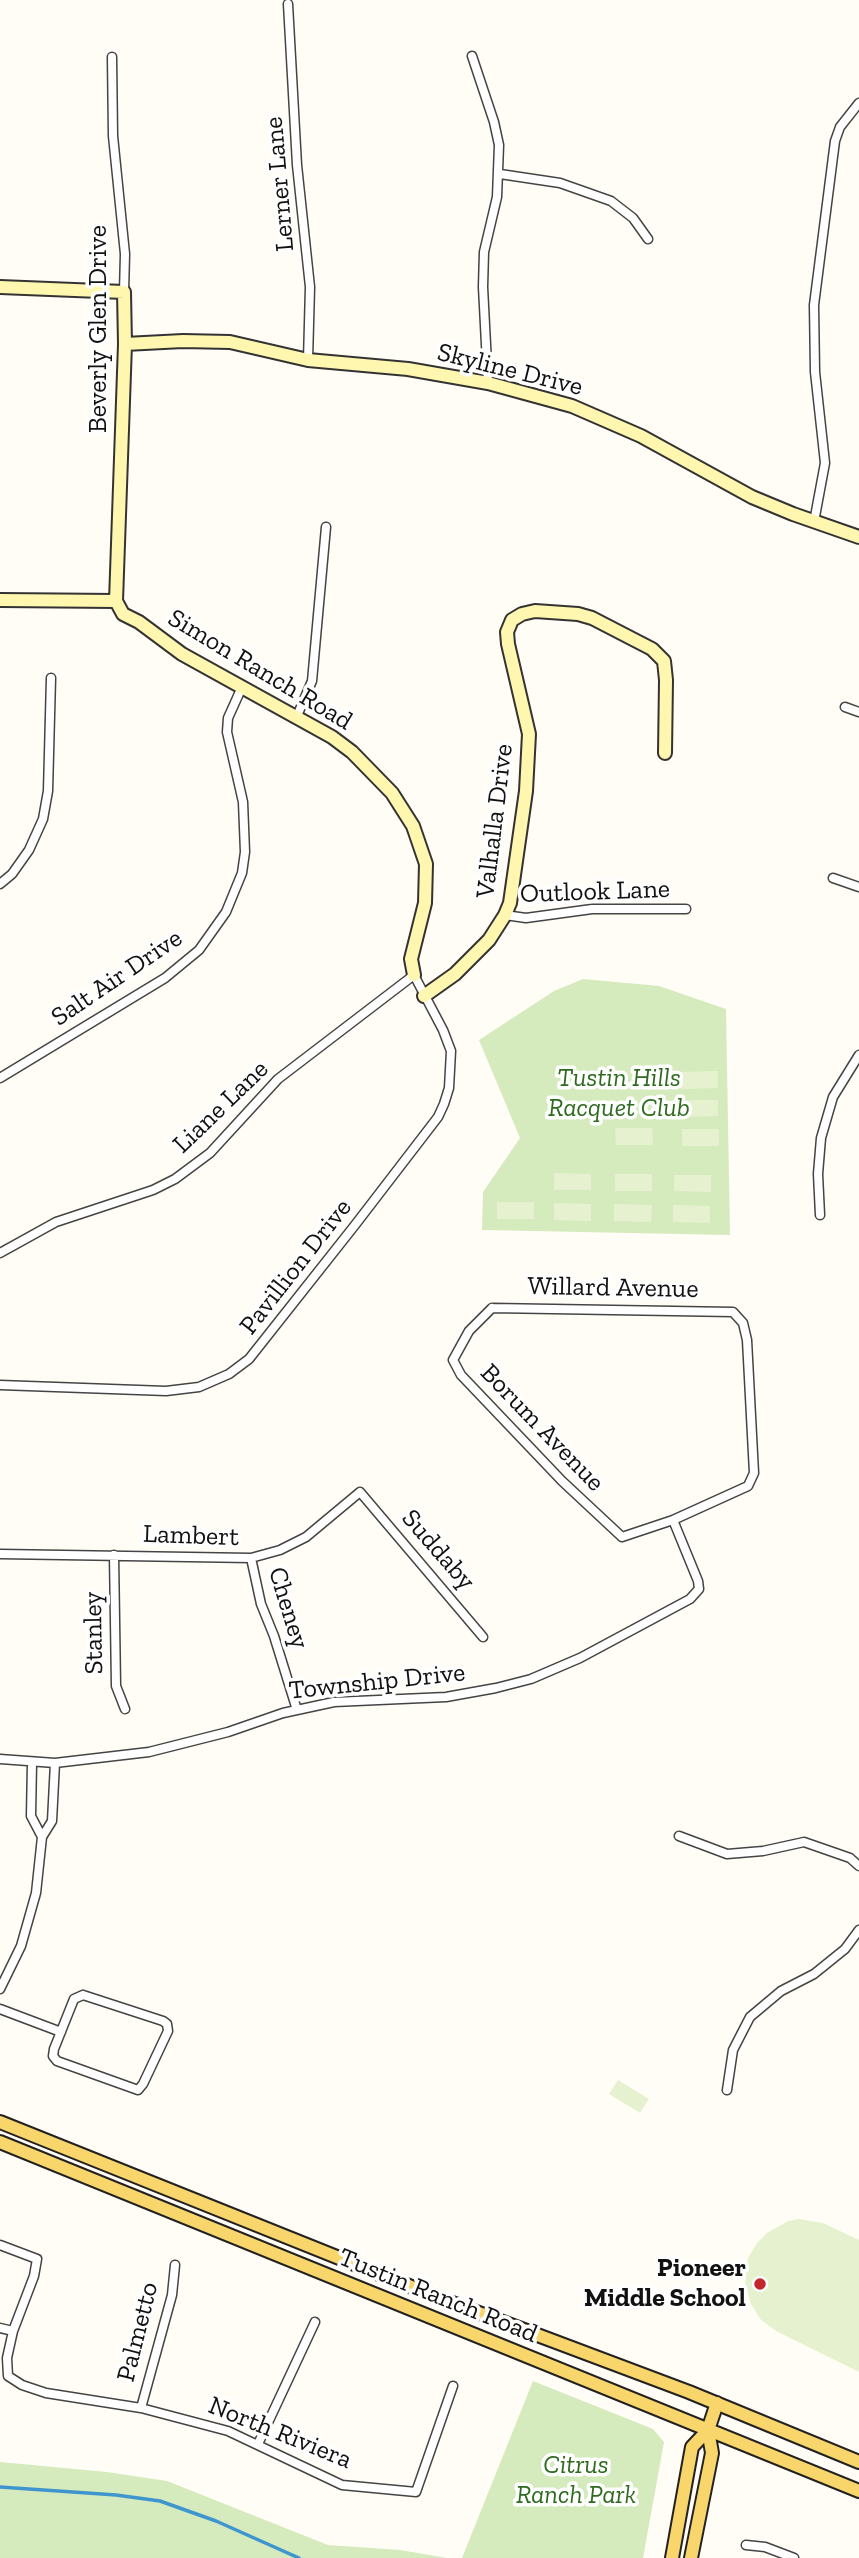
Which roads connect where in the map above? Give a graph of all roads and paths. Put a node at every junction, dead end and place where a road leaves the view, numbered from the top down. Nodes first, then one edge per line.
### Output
1 (288, 4) dead end
2 (472, 56) dead end
3 (111, 57) dead end
4 (859, 103) edge
5 (500, 174) junction
6 (648, 239) dead end
7 (0, 287) edge
8 (124, 292) junction
9 (125, 344) junction
10 (308, 360) junction
11 (488, 383) junction
12 (814, 522) junction
13 (326, 527) dead end
14 (859, 537) edge
15 (0, 600) edge
16 (116, 601) junction
17 (51, 678) dead end
18 (242, 687) junction
19 (845, 707) dead end
20 (859, 712) edge
21 (297, 716) junction
22 (665, 753) dead end
23 (834, 878) dead end
24 (0, 884) edge
25 (859, 887) edge
26 (686, 909) dead end
27 (505, 915) junction
28 (414, 975) junction
29 (424, 996) junction
30 (859, 1055) edge
31 (0, 1078) edge
32 (820, 1215) dead end
33 (0, 1253) edge
34 (492, 1308) joint
35 (0, 1385) edge
36 (360, 1492) joint
37 (673, 1520) junction
38 (0, 1554) edge
39 (114, 1555) junction
40 (251, 1558) junction
41 (483, 1637) dead end
42 (125, 1709) dead end
43 (297, 1710) junction
44 (0, 1759) edge
45 (32, 1763) junction
46 (55, 1763) junction
47 (678, 1836) dead end
48 (43, 1837) junction
49 (859, 1866) edge
50 (859, 1930) edge
51 (0, 1989) edge
52 (0, 2009) edge
53 (61, 2032) junction
54 (727, 2091) dead end
55 (0, 2122) edge
56 (0, 2142) edge
57 (0, 2245) edge
58 (175, 2265) dead end
59 (315, 2322) dead end
60 (0, 2328) edge
61 (13, 2331) junction
62 (453, 2386) dead end
63 (717, 2403) junction
64 (141, 2408) junction
65 (708, 2430) junction
66 (258, 2444) junction
67 (859, 2462) edge
68 (859, 2491) edge
69 (746, 2545) dead end
70 (671, 2558) edge
71 (691, 2558) edge
72 (794, 2558) edge

1 - 10 street, Lerner Lane
2 - 5 street
3 - 8 street, Beverly Glen Drive
4 - 12 street
5 - 6 street
5 - 11 street
7 - 8 street
8 - 9 street, Beverly Glen Drive
9 - 10 street, Skyline Drive
9 - 16 street, Beverly Glen Drive
10 - 11 street, Skyline Drive
11 - 12 street, Skyline Drive
12 - 14 street, Skyline Drive
13 - 21 street
15 - 16 street
16 - 18 street, Simon Ranch Road
17 - 24 street
18 - 21 street, Simon Ranch Road
18 - 31 street, Salt Air Drive
19 - 20 street
21 - 28 street, Simon Ranch Road
22 - 27 street, Valhalla Drive
23 - 25 street
26 - 27 street, Outlook Lane
27 - 29 street, Valhalla Drive
28 - 29 street, Pavillion Drive
28 - 33 street, Liane Lane
29 - 35 street, Pavillion Drive
30 - 32 street
34 - 37 street, Borum Avenue
34 - 37 street, Willard Avenue
36 - 40 street, Lambert
36 - 41 street, Suddaby
37 - 43 street, Township Drive
38 - 39 street, Lambert
39 - 40 street, Lambert
39 - 42 street, Stanley
40 - 43 street, Cheney
43 - 46 street, Township Drive
44 - 45 street, Township Drive
45 - 46 street, Township Drive
45 - 48 street
46 - 48 street
47 - 49 street
48 - 51 street
50 - 54 street
52 - 53 street
53 - 53 street
55 - 63 main road, Tustin Ranch Road
56 - 65 main road, Tustin Ranch Road
57 - 61 street
58 - 64 street, Palmetto
59 - 66 street
60 - 61 street
61 - 64 street, North Riviera
62 - 66 street, North Riviera
63 - 65 main road
63 - 67 main road, Tustin Ranch Road
64 - 66 street, North Riviera
65 - 68 main road, Tustin Ranch Road
65 - 70 main road
65 - 71 main road
69 - 72 street

